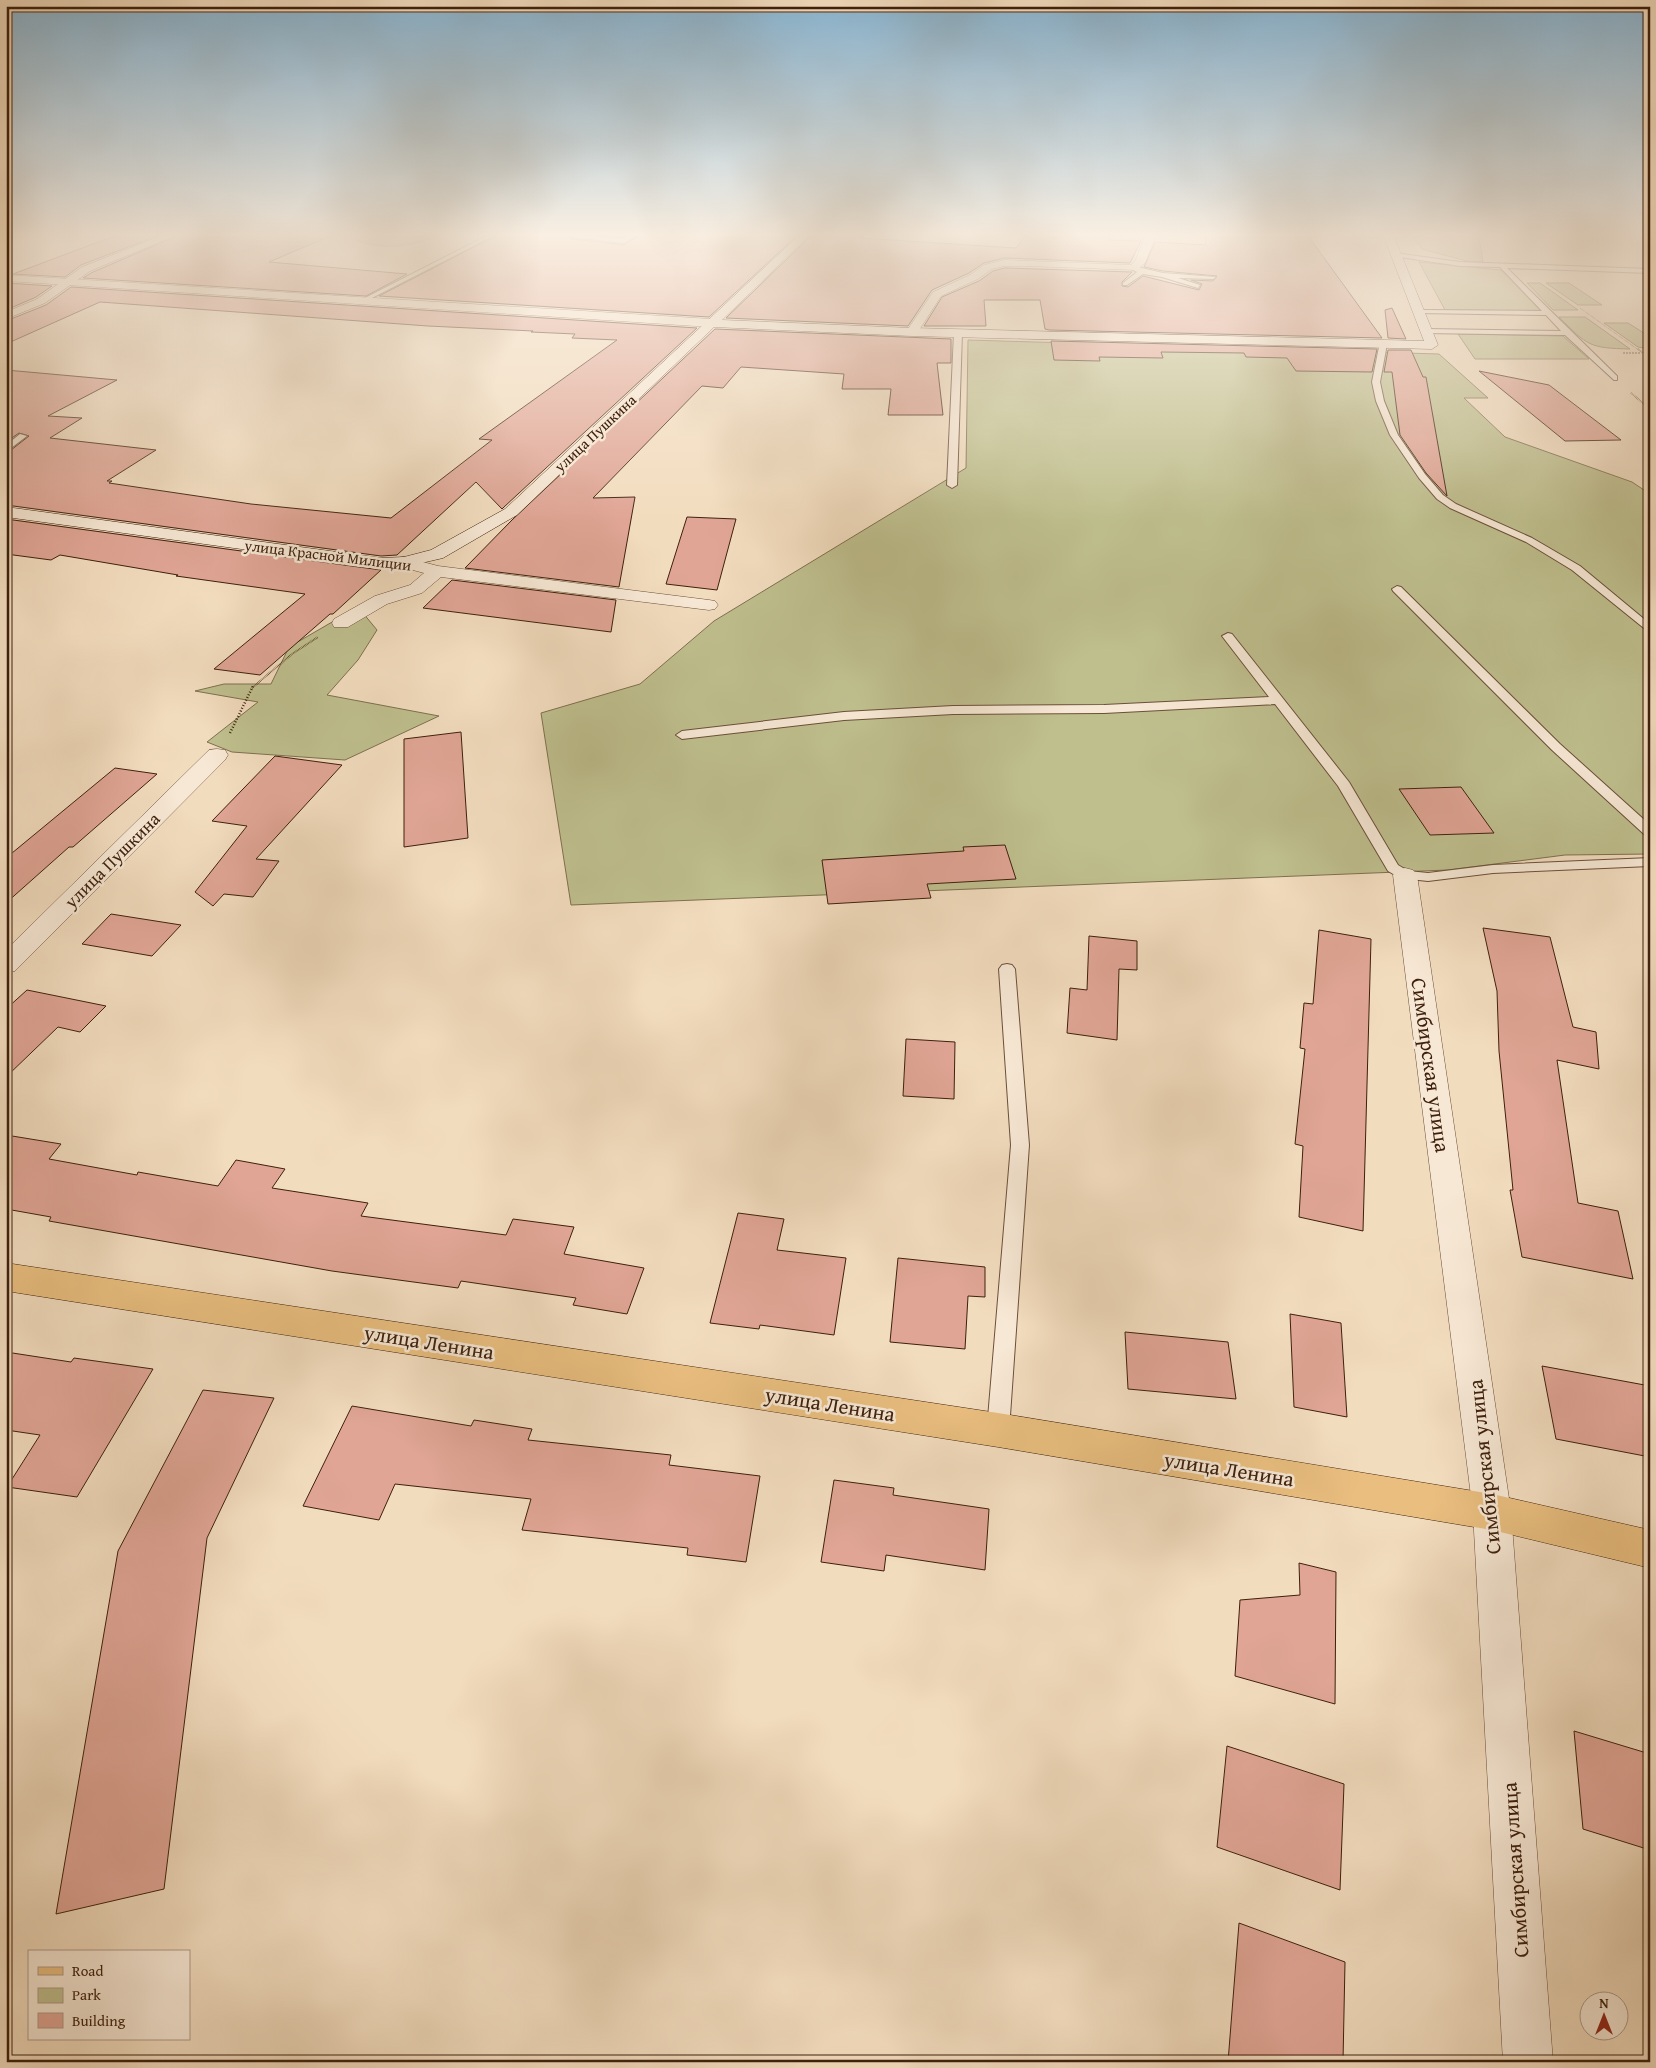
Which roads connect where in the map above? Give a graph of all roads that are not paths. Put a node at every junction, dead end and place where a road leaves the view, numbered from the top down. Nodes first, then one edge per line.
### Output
1 (705, 329) edge
2 (834, 329) edge
3 (914, 329) edge
4 (1563, 329) edge
5 (1426, 331) joint
6 (912, 332) junction
7 (958, 333) junction
8 (1567, 333) junction
9 (1383, 344) junction
10 (1614, 378) dead end
11 (23, 436) dead end
12 (6, 448) edge
13 (952, 485) dead end
14 (6, 512) edge
15 (404, 562) junction
16 (437, 571) junction
17 (1397, 589) dead end
18 (709, 605) dead end
19 (341, 623) dead end
20 (1650, 630) edge
21 (1228, 636) dead end
22 (1279, 700) junction
23 (682, 735) dead end
24 (217, 755) dead end
25 (1650, 832) edge
26 (1650, 862) edge
27 (1406, 875) junction
28 (6, 965) edge
29 (1006, 969) dead end
30 (6, 1277) edge
31 (998, 1430) junction
32 (1492, 1512) junction
33 (1650, 1549) edge
34 (1528, 2062) edge

1 - 15 street, улица Пушкина
2 - 6 street
3 - 6 street
4 - 8 lane
5 - 8 lane
5 - 9 street
6 - 7 street
7 - 9 street
7 - 13 lane
8 - 10 lane
9 - 20 lane
11 - 12 lane
14 - 15 street, улица Красной Милиции
15 - 16 street, улица Красной Милиции
16 - 18 street, улица Красной Милиции
16 - 19 street
17 - 25 lane
21 - 22 lane
22 - 23 lane
22 - 27 lane
24 - 28 street, улица Пушкина
26 - 27 lane
27 - 32 street, Симбирская улица
29 - 31 lane
30 - 31 main road, улица Ленина
31 - 32 main road, улица Ленина
32 - 33 main road, улица Ленина
32 - 34 street, Симбирская улица

